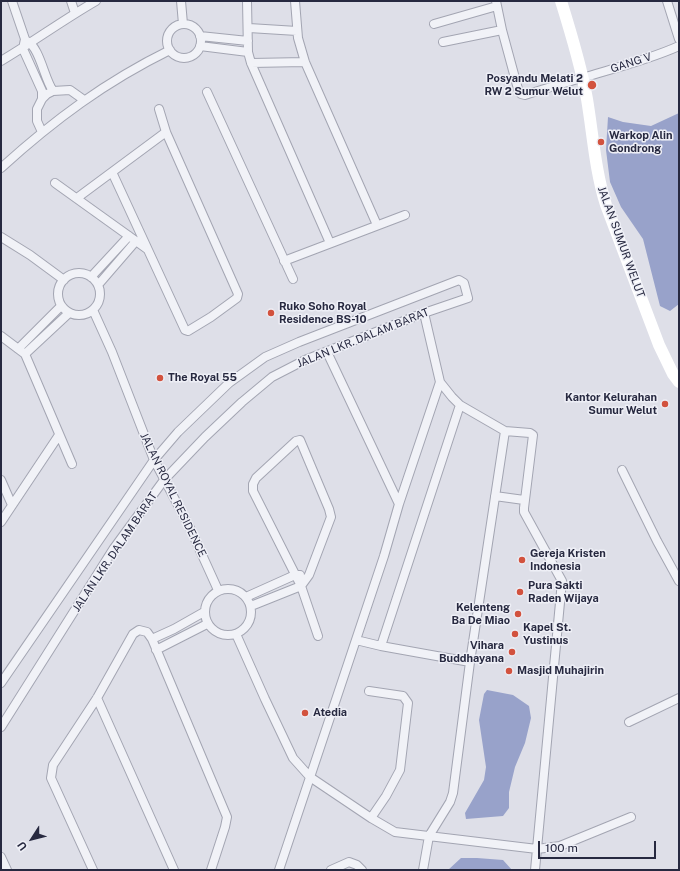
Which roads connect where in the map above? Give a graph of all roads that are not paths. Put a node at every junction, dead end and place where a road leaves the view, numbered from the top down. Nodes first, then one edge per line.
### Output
1 (12, 1) edge
2 (71, 1) edge
3 (96, 1) edge
4 (181, 1) edge
5 (247, 1) edge
6 (295, 1) edge
7 (561, 1) edge
8 (667, 1) edge
9 (497, 4) edge
10 (75, 13) junction
11 (182, 24) junction
12 (434, 24) dead end
13 (249, 28) junction
14 (502, 30) junction
15 (297, 31) junction
16 (200, 36) junction
17 (248, 40) junction
18 (679, 40) edge
19 (28, 41) junction
20 (444, 42) dead end
21 (200, 46) junction
22 (679, 46) edge
23 (23, 49) junction
24 (170, 50) junction
25 (248, 52) junction
26 (1, 61) edge
27 (305, 62) junction
28 (251, 63) junction
29 (581, 78) junction
30 (53, 91) junction
31 (207, 92) dead end
32 (42, 99) junction
33 (84, 100) junction
34 (159, 109) dead end
35 (42, 132) junction
36 (166, 132) junction
37 (1, 168) edge
38 (112, 172) junction
39 (55, 183) dead end
40 (76, 198) junction
41 (405, 215) dead end
42 (377, 225) junction
43 (129, 236) junction
44 (1, 237) edge
45 (136, 242) junction
46 (330, 243) junction
47 (147, 249) junction
48 (284, 261) junction
49 (91, 277) junction
50 (293, 279) dead end
51 (64, 280) junction
52 (98, 285) junction
53 (62, 306) junction
54 (93, 310) junction
55 (69, 313) junction
56 (424, 313) junction
57 (1, 336) edge
58 (18, 348) junction
59 (327, 352) junction
60 (25, 354) junction
61 (440, 382) junction
62 (679, 382) edge
63 (460, 405) junction
64 (505, 431) junction
65 (59, 435) junction
66 (154, 460) junction
67 (72, 464) dead end
68 (622, 470) dead end
69 (1, 480) edge
70 (164, 480) junction
71 (495, 496) junction
72 (524, 500) junction
73 (399, 504) junction
74 (12, 505) junction
75 (1, 522) edge
76 (295, 575) junction
77 (309, 575) junction
78 (679, 581) edge
79 (301, 586) junction
80 (218, 590) junction
81 (246, 597) junction
82 (251, 606) junction
83 (204, 612) junction
84 (207, 624) junction
85 (236, 634) junction
86 (318, 636) dead end
87 (152, 639) junction
88 (356, 640) junction
89 (381, 646) junction
90 (156, 650) junction
91 (470, 662) junction
92 (1, 683) edge
93 (369, 691) dead end
94 (97, 698) junction
95 (679, 698) edge
96 (629, 722) dead end
97 (1, 727) edge
98 (310, 777) junction
99 (631, 817) dead end
100 (371, 818) junction
101 (429, 836) junction
102 (536, 849) junction
103 (1, 857) edge
104 (7, 870) edge
105 (93, 870) edge
106 (174, 870) edge
107 (211, 870) edge
108 (279, 870) edge
109 (331, 870) edge
110 (362, 870) edge
111 (423, 870) edge
112 (535, 870) edge

1 - 19 street
2 - 10 street
3 - 10 street
4 - 11 street
5 - 13 street
6 - 15 street
7 - 29 street, JALAN SUMUR WELUT
8 - 18 street
9 - 12 street
9 - 14 street
10 - 19 street
11 - 16 street
11 - 24 street
13 - 15 street
13 - 17 street
14 - 20 street
14 - 29 street, GANG V
15 - 27 street
16 - 17 street
16 - 21 street
17 - 25 street
19 - 23 street
19 - 30 street
21 - 24 street
21 - 25 street
22 - 29 street, GANG V
23 - 26 street
23 - 32 street
24 - 33 street
25 - 28 street
27 - 28 street
27 - 42 street
28 - 46 street
29 - 62 street, JALAN SUMUR WELUT
30 - 32 street
30 - 33 street
31 - 48 street
32 - 35 street
33 - 35 street
34 - 36 street
35 - 37 street
36 - 38 street
36 - 47 street
38 - 40 street
38 - 47 street
39 - 40 street
40 - 43 street
41 - 42 street
42 - 46 street
43 - 45 street
43 - 49 street
44 - 51 street
45 - 47 street
45 - 52 street
46 - 48 street
48 - 50 street
49 - 51 street
49 - 52 street
51 - 53 street
52 - 54 street
53 - 55 street
53 - 58 street
54 - 55 street
54 - 66 street, JALAN ROYAL RESIDENCE
55 - 60 street
56 - 59 street, JALAN LKR. DALAM BARAT
56 - 61 street
56 - 66 street, JALAN LKR. DALAM BARAT
57 - 58 street
58 - 60 street
59 - 70 street, JALAN LKR. DALAM BARAT
59 - 73 street
60 - 65 street
61 - 63 street
61 - 73 street
63 - 64 street
63 - 89 street
64 - 71 street
64 - 72 street
65 - 67 street
65 - 74 street
66 - 70 street, JALAN ROYAL RESIDENCE
66 - 92 street, JALAN LKR. DALAM BARAT
68 - 78 street
69 - 74 street
70 - 80 street, JALAN ROYAL RESIDENCE
70 - 97 street, JALAN LKR. DALAM BARAT
71 - 72 street
71 - 91 street
72 - 102 street
73 - 88 street
74 - 75 street
76 - 77 street
76 - 77 street
76 - 79 street
76 - 81 street
77 - 79 street
79 - 82 street
79 - 86 street
80 - 81 street
80 - 83 street
81 - 82 street
82 - 85 street
83 - 84 street
83 - 87 street
84 - 85 street
84 - 90 street
85 - 98 street
87 - 90 street
87 - 94 street
88 - 89 street
88 - 98 street
89 - 91 street
90 - 107 street
91 - 101 street
93 - 100 street
94 - 105 street
94 - 106 street
95 - 96 street
98 - 100 street
98 - 108 street
99 - 102 street
100 - 101 street
101 - 102 street
101 - 111 street
102 - 112 street
103 - 104 street
109 - 110 street

